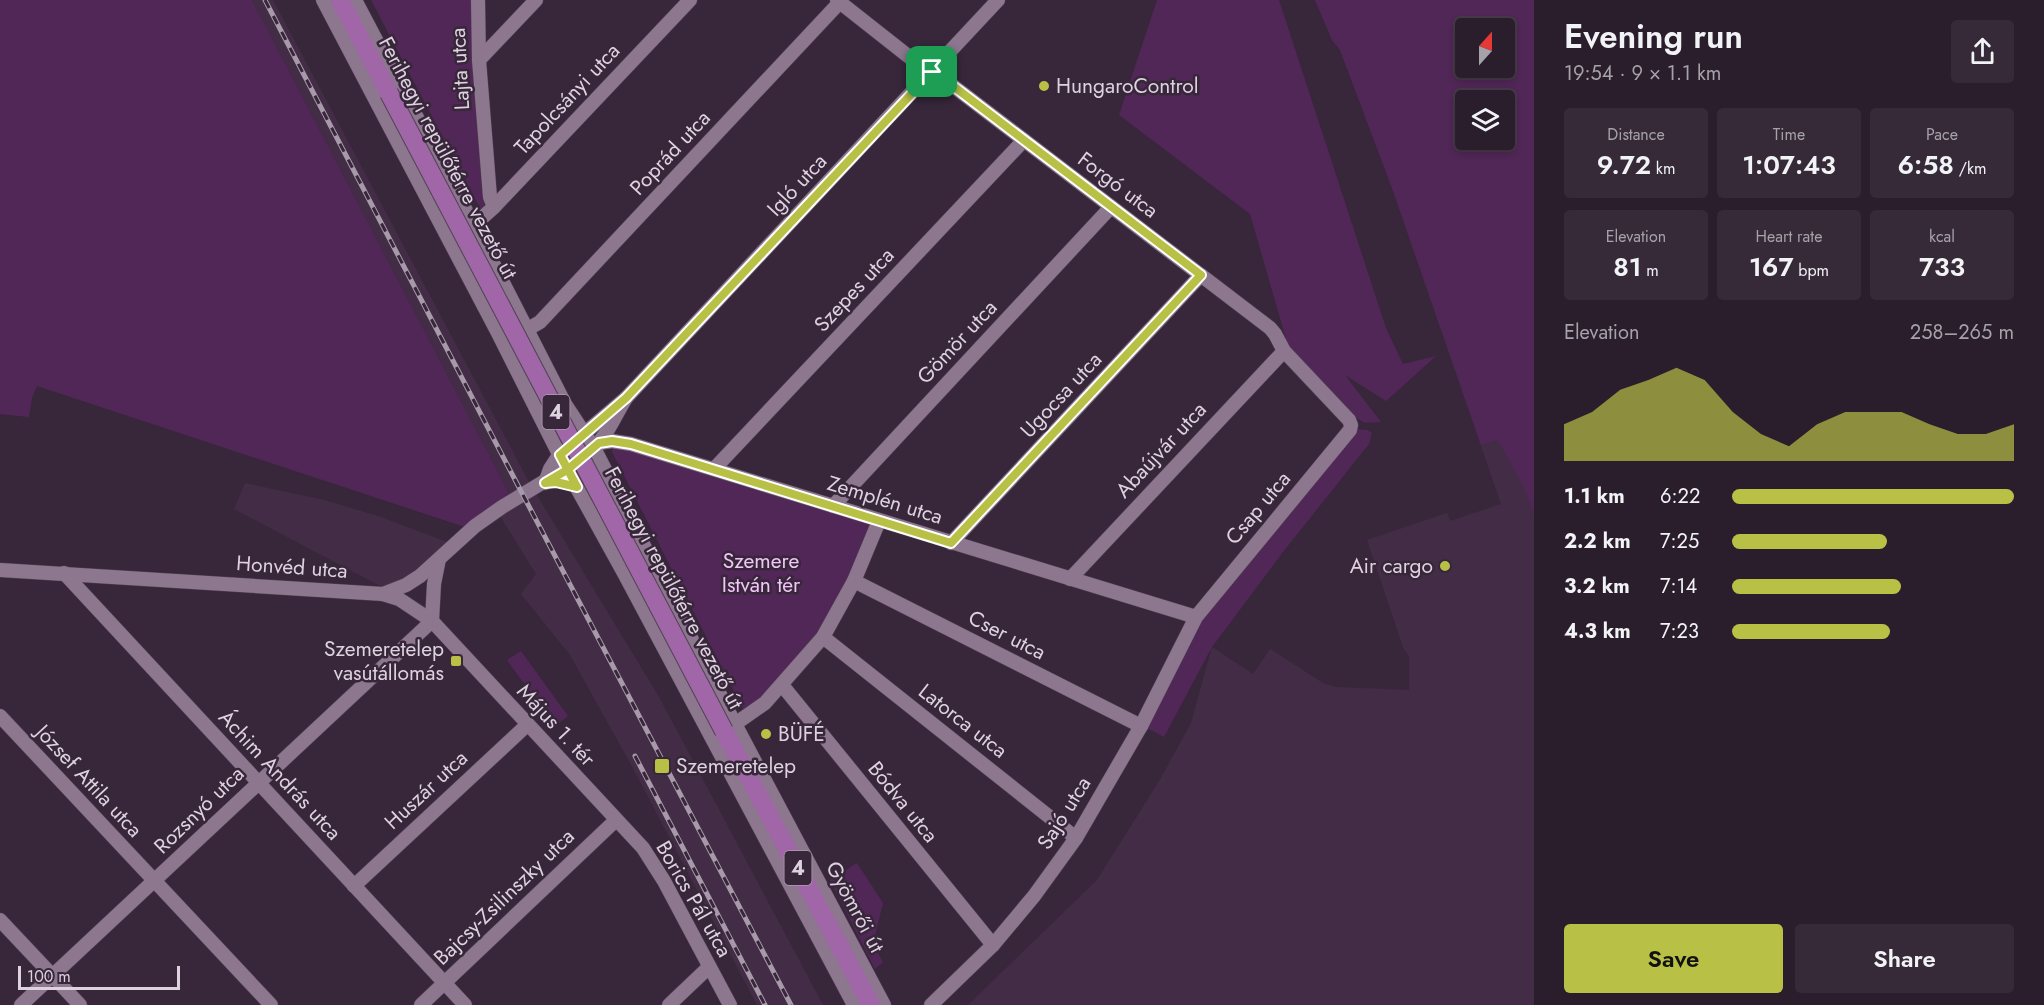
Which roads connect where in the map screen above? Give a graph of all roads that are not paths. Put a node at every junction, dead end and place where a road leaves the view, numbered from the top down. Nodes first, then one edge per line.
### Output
1 (323, 0) edge
2 (340, 0) edge
3 (355, 0) edge
4 (478, 0) edge
5 (536, 0) edge
6 (690, 0) edge
7 (998, 0) edge
8 (839, 1) edge
9 (479, 60) junction
10 (932, 72) junction
11 (1024, 140) junction
12 (494, 207) junction
13 (1111, 207) junction
14 (472, 222) junction
15 (1201, 275) junction
16 (528, 329) junction
17 (1284, 351) junction
18 (606, 421) junction
19 (543, 422) junction
20 (1352, 425) joint
21 (583, 433) junction
22 (631, 444) junction
23 (597, 446) junction
24 (560, 455) junction
25 (550, 469) junction
26 (567, 470) junction
27 (714, 470) junction
28 (545, 483) junction
29 (577, 487) junction
30 (833, 506) junction
31 (879, 521) junction
32 (951, 543) junction
33 (439, 559) junction
34 (0, 570) edge
35 (63, 573) junction
36 (1070, 579) junction
37 (854, 581) junction
38 (383, 594) junction
39 (1196, 617) junction
40 (432, 621) junction
41 (823, 637) junction
42 (782, 685) junction
43 (0, 716) edge
44 (526, 725) junction
45 (1142, 726) junction
46 (729, 728) junction
47 (258, 782) junction
48 (615, 820) junction
49 (1076, 838) junction
50 (154, 882) junction
51 (354, 886) junction
52 (0, 920) edge
53 (993, 945) junction
54 (709, 968) junction
55 (52, 976) junction
56 (445, 982) junction
57 (21, 1005) edge
58 (80, 1005) edge
59 (272, 1005) edge
60 (421, 1005) edge
61 (465, 1005) edge
62 (669, 1005) edge
63 (729, 1005) edge
64 (854, 1005) edge
65 (871, 1005) edge
66 (884, 1005) edge
67 (931, 1005) edge

1 - 19 street
2 - 46 main road, Ferihegyi repülőtérre vezető út / 4, bridge
3 - 14 street, Gyömrői út
4 - 9 street, Lajta utca
5 - 9 street
6 - 12 street, Tapolcsányi utca
7 - 10 street, Igló utca
8 - 10 street, Forgó utca
8 - 16 street, Poprád utca
9 - 12 street, Lajta utca
10 - 11 street, Forgó utca
10 - 18 street, Igló utca
11 - 13 street, Forgó utca
11 - 27 street, Szepes utca
12 - 14 street, Tapolcsányi utca
13 - 15 street, Forgó utca
13 - 30 street, Gömör utca
14 - 16 street, Gyömrői út
15 - 17 street, Forgó utca
15 - 32 street, Ugocsa utca
16 - 21 street, Gyömrői út
17 - 20 street, Forgó utca
17 - 36 street, Abaújvár utca
18 - 21 street, Igló utca
18 - 22 street
18 - 23 street, Igló utca
19 - 24 street
19 - 25 street
20 - 39 street, Csap utca
21 - 23 street, Gyömrői út
21 - 24 street
22 - 23 street, Zemplén utca
22 - 27 street, Zemplén utca
23 - 26 street, Honvéd utca
23 - 46 street, Gyömrői út
24 - 25 street
24 - 26 street
25 - 28 street
26 - 28 street, Honvéd utca
26 - 29 street
27 - 30 street, Zemplén utca
28 - 29 street
28 - 33 street, Honvéd utca
29 - 64 street
30 - 31 street, Zemplén utca
31 - 32 street, Zemplén utca
31 - 37 street
32 - 36 street, Zemplén utca
33 - 38 street, Honvéd utca
33 - 40 street
34 - 35 street, Honvéd utca
35 - 38 street, Honvéd utca
35 - 47 street, Áchim András utca
36 - 39 street, Zemplén utca
37 - 41 street
37 - 45 street, Cser utca
38 - 40 street
39 - 45 street, Sajó utca
40 - 44 street, Május 1. tér
40 - 47 street, Rozsnyó utca
41 - 42 street
41 - 49 street, Latorca utca
42 - 46 street
42 - 53 street, Bódva utca
43 - 50 street, József Attila utca
44 - 48 street, Május 1. tér
44 - 51 street, Huszár utca
45 - 49 street, Sajó utca
46 - 65 main road, Ferihegyi repülőtérre vezető út / 4
46 - 66 street, Gyömrői út
47 - 50 street, Rozsnyó utca
47 - 51 street, Áchim András utca
48 - 54 street, Borics Pál utca
48 - 56 street, Bajcsy-Zsilinszky utca
49 - 53 street, Sajó utca
50 - 55 street, Rozsnyó utca
50 - 59 street, József Attila utca
51 - 56 street, Áchim András utca
52 - 55 street
53 - 67 street, Sajó utca
54 - 62 street
54 - 63 street, Borics Pál utca
55 - 57 street, Rozsnyó utca
55 - 58 street
56 - 60 street, Bajcsy-Zsilinszky utca
56 - 61 street, Áchim András utca

